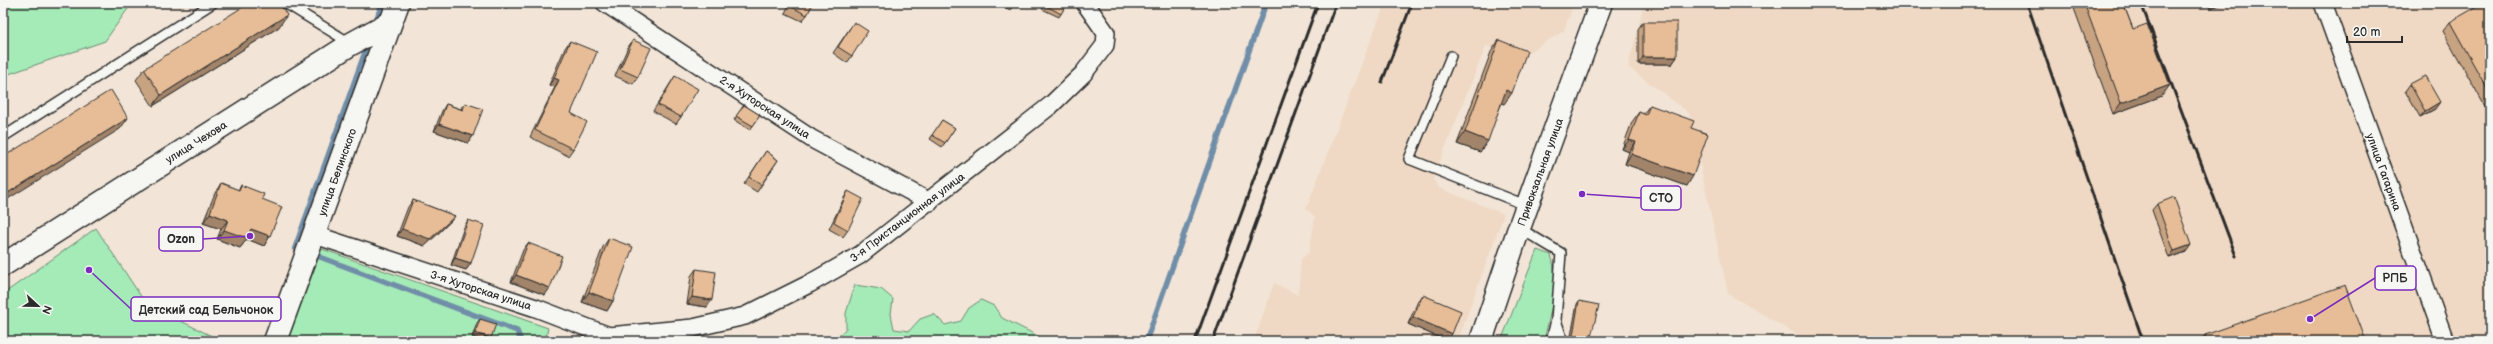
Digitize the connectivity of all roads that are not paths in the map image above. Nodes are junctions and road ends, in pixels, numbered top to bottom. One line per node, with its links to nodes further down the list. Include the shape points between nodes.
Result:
1 (213, 3): 10 (lane)
2 (285, 3): 8 (lane)
3 (605, 3): 11 (street, 2-я Хуторская улица, via 812,139)
4 (1085, 3): 11 (street, 3-я Пристанционная улица, via 1106,33 1105,45 1083,74 1051,105)
5 (1602, 3): 12 (street, Привокзальная улица)
6 (2323, 3): 22 (street, улица Гагарина)
7 (394, 12): 8 (street, улица Чехова); 14 (street, улица Белинского)
8 (351, 44): 15 (street, улица Чехова)
9 (1451, 56): 12 (lane, via 1409,158)
10 (3, 136)
11 (930, 202): 17 (street, 3-я Пристанционная улица, via 860,255 745,316 693,328)
12 (1528, 206): 13 (street, Привокзальная улица)
13 (1519, 228): 16 (lane, via 1561,253); 19 (street, Привокзальная улица)
14 (315, 235): 17 (street, 3-я Хуторская улица, via 536,308 609,336); 18 (street, улица Белинского)
15 (3, 265)
16 (1556, 320): 20 (lane); 21 (lane, via 1562,335)
17 (648, 333)
18 (275, 341)
19 (1481, 341)
20 (1551, 341)
21 (1560, 341)
22 (2445, 341)

